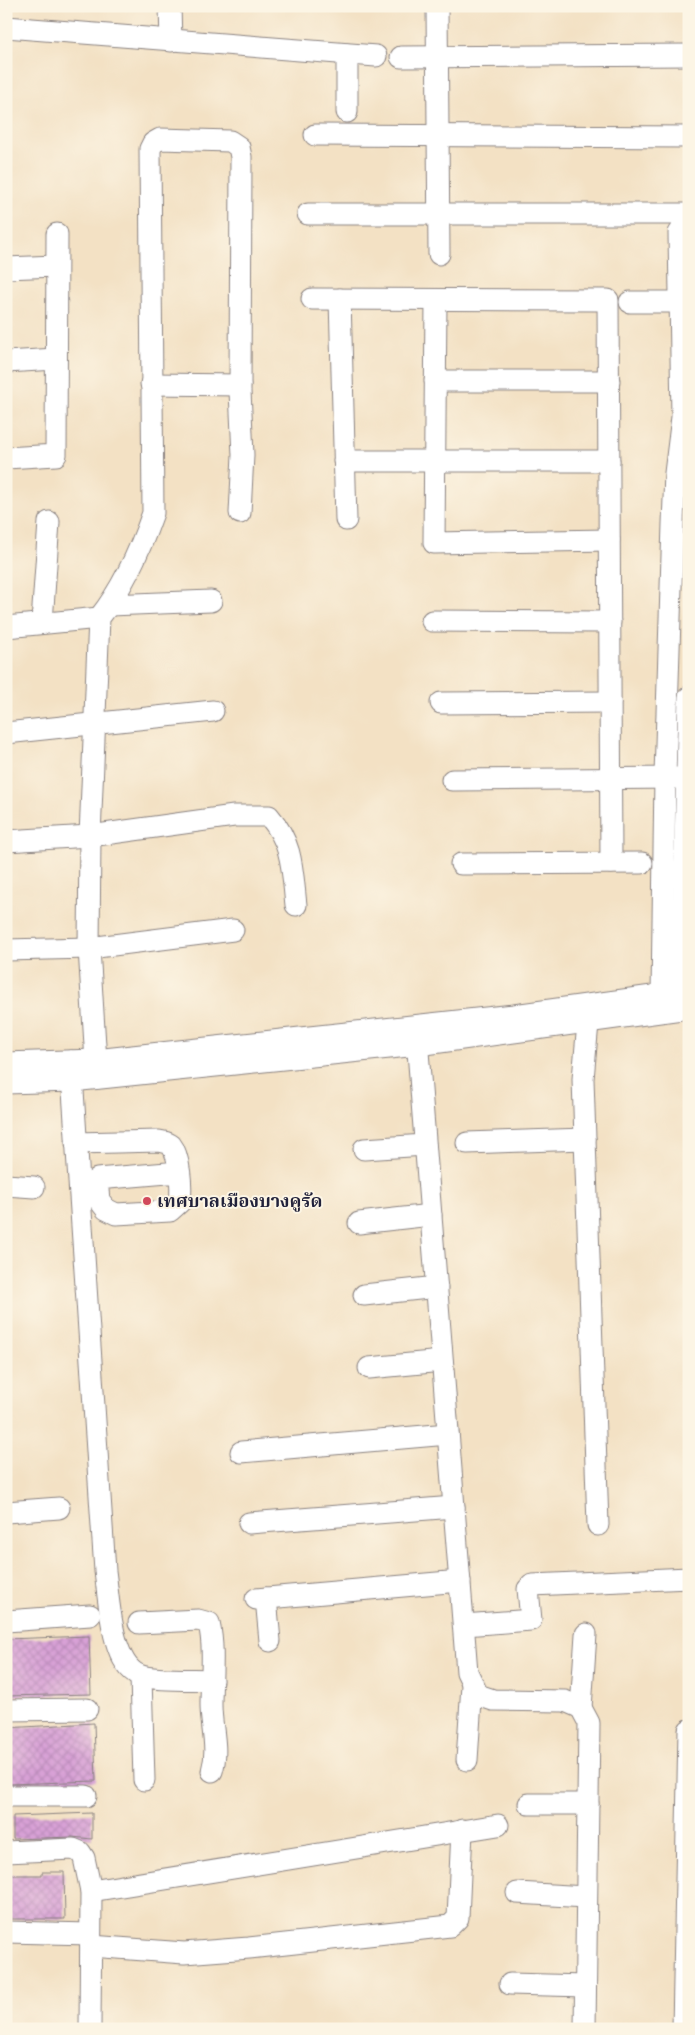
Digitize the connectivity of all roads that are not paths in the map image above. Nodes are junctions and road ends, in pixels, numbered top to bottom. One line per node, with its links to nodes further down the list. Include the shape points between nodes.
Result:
1 (170, 6): 4 (street)
2 (437, 6): 9 (street)
3 (6, 27): 4 (street)
4 (171, 41): 5 (street)
5 (347, 54): 7 (street); 10 (street)
6 (689, 55): 9 (street)
7 (376, 56)
8 (400, 57): 9 (street)
9 (437, 57): 12 (street)
10 (347, 112)
11 (315, 135): 12 (street)
12 (438, 136): 13 (street); 15 (street)
13 (689, 137)
14 (308, 214): 15 (street)
15 (438, 214): 16 (street); 19 (street)
16 (689, 214)
17 (689, 221): 26 (street, via 680,234)
18 (56, 234): 20 (street)
19 (439, 254)
20 (56, 266): 21 (street); 27 (street)
21 (6, 268)
22 (312, 299): 23 (street)
23 (340, 300): 24 (street); 34 (street)
24 (436, 300): 29 (street); 30 (street, via 608,300)
25 (630, 302): 26 (street)
26 (681, 302): 40 (street, via 682,417 676,473)
27 (56, 359): 28 (street); 33 (street, via 56,455)
28 (6, 362)
29 (435, 381): 30 (street); 35 (street)
30 (608, 381): 36 (street)
31 (152, 384): 32 (street); 32 (street, via 150,149 160,139 230,141 239,147); 44 (street, via 153,513 135,559)
32 (240, 385): 37 (street, via 243,455)
33 (6, 458)
34 (344, 461): 35 (street); 38 (street)
35 (434, 461): 36 (street); 41 (street, via 434,544)
36 (609, 461): 41 (street)
37 (240, 513)
38 (346, 520)
39 (50, 522): 46 (street)
40 (681, 525): 42 (street)
41 (609, 540): 47 (street)
42 (680, 562): 55 (street)
43 (211, 601): 44 (street)
44 (104, 611): 46 (street); 53 (street)
45 (432, 621): 47 (street)
46 (42, 622): 48 (street)
47 (610, 622): 50 (street)
48 (6, 627)
49 (689, 697): 55 (street)
50 (610, 702): 51 (street); 56 (street)
51 (441, 703)
52 (213, 711): 53 (street)
53 (95, 722): 54 (street); 58 (street)
54 (6, 733)
55 (676, 778): 56 (street); 67 (street)
56 (610, 779): 57 (street); 60 (street)
57 (452, 780)
58 (90, 836): 59 (street); 63 (street, via 234,816 269,816 282,830 291,854); 65 (street)
59 (6, 840)
60 (610, 863): 61 (street); 62 (street)
61 (642, 863)
62 (461, 864)
63 (296, 905)
64 (234, 930): 65 (street)
65 (88, 948): 66 (street); 71 (street)
66 (6, 950)
67 (680, 997): 68 (street); 69 (street, via 514,1015)
68 (588, 1023): 69 (street); 74 (street, via 583,1079)
69 (417, 1035): 71 (street); 77 (street)
70 (6, 1063): 72 (street)
71 (96, 1069): 72 (street)
72 (72, 1071): 73 (street); 75 (street)
73 (6, 1083)
74 (585, 1139): 76 (street); 95 (street)
75 (76, 1142): 79 (street, via 169,1143); 80 (street)
76 (468, 1143)
77 (425, 1145): 78 (street); 83 (street)
78 (364, 1150)
79 (179, 1172): 80 (street); 80 (street, via 180,1202 170,1211 116,1214 106,1209)
80 (88, 1180): 104 (street, via 106,1580 114,1634 128,1669)
81 (6, 1185): 82 (street)
82 (34, 1187)
83 (431, 1215): 84 (street); 85 (street)
84 (358, 1223)
85 (437, 1287): 86 (street); 87 (street)
86 (364, 1295)
87 (442, 1361): 88 (street); 89 (street)
88 (369, 1368)
89 (448, 1434): 90 (street); 91 (street)
90 (241, 1452)
91 (454, 1507): 94 (street); 97 (street)
92 (59, 1508): 93 (street)
93 (6, 1512)
94 (249, 1523)
95 (598, 1525)
96 (689, 1578): 101 (street, via 532,1585 528,1589 531,1620)
97 (460, 1581): 101 (street); 103 (street, via 261,1599)
98 (90, 1615): 99 (street)
99 (6, 1621)
100 (139, 1623): 105 (street, via 198,1620 210,1623)
101 (464, 1625): 106 (street, via 467,1672)
102 (586, 1634): 107 (street)
103 (270, 1641)
104 (141, 1676): 105 (street); 113 (street)
105 (212, 1680): 112 (street, via 216,1758)
106 (472, 1685): 107 (street, via 478,1695 493,1700 565,1701); 111 (street)
107 (581, 1708): 117 (street, via 589,1723)
108 (87, 1709): 109 (street)
109 (6, 1710)
110 (689, 1730): 130 (street)
111 (467, 1760)
112 (212, 1771)
113 (144, 1780)
114 (6, 1796): 115 (street)
115 (86, 1796)
116 (530, 1804): 117 (street)
117 (588, 1804): 123 (street)
118 (498, 1824): 119 (street)
119 (462, 1830): 121 (street); 125 (street, via 458,1918 450,1926 184,1953)
120 (6, 1852): 121 (street, via 73,1849 80,1852)
121 (91, 1891): 125 (street)
122 (517, 1893): 123 (street)
123 (586, 1897): 127 (street)
124 (6, 1932): 125 (street)
125 (91, 1940): 128 (street)
126 (510, 1984): 127 (street)
127 (585, 1986): 129 (street)
128 (90, 2029)
129 (585, 2029)
130 (683, 2029)

